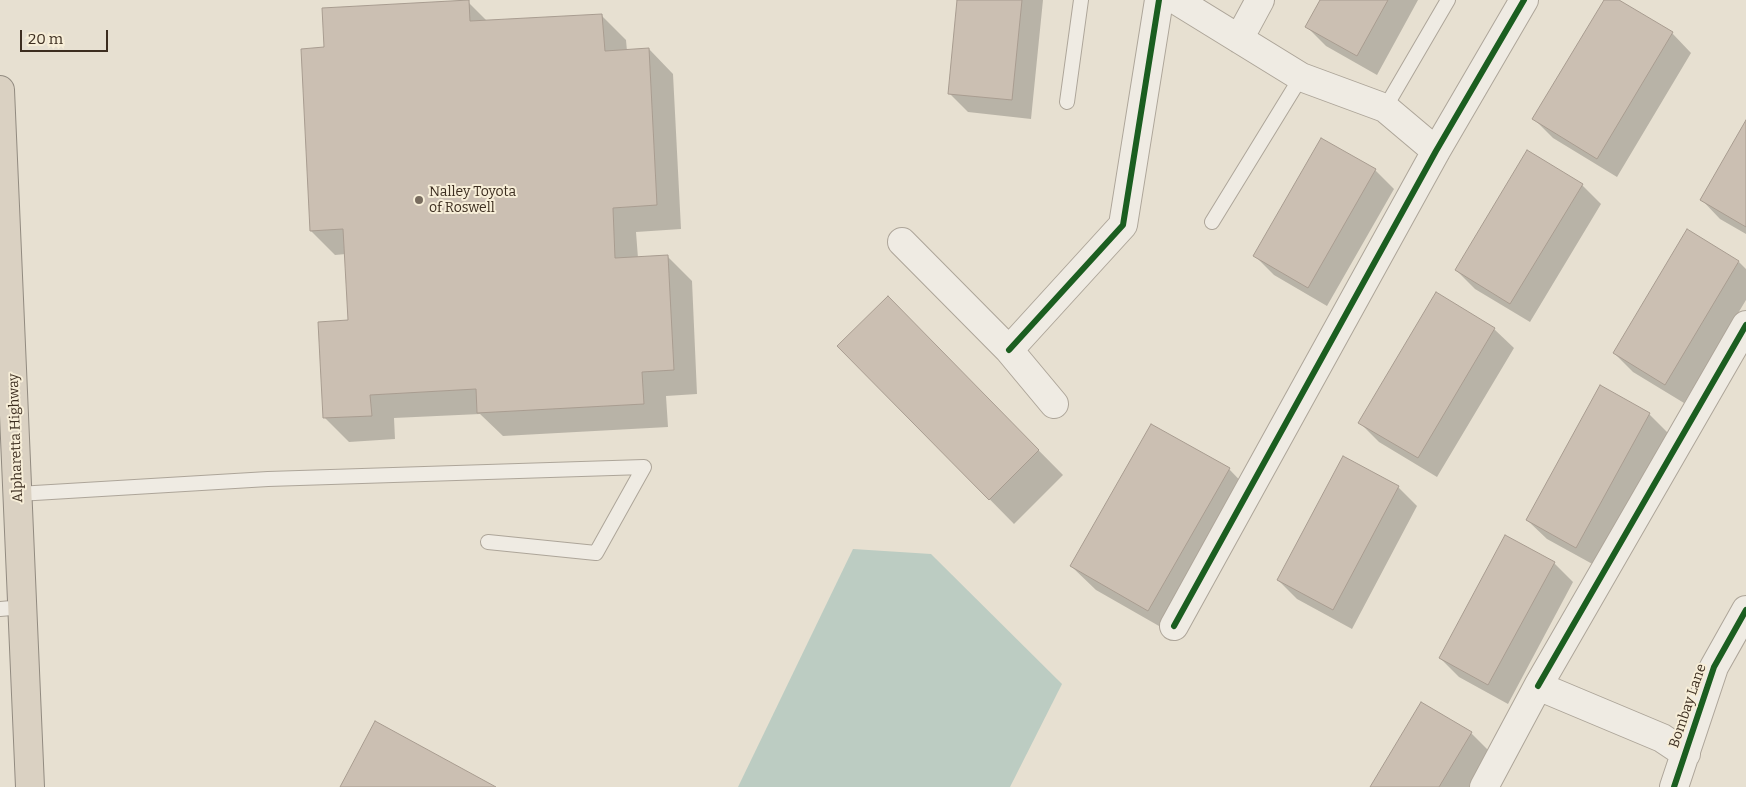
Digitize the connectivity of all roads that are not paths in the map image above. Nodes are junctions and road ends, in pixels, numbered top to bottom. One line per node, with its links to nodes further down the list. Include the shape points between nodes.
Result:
1 (1082, 0): 10 (lane)
2 (1159, 0): 17 (street, via 1123,225)
3 (1176, 0): 7 (street)
4 (1260, 0): 7 (street)
5 (1448, 0): 11 (lane)
6 (1524, 0): 12 (street)
7 (1239, 39): 8 (street)
8 (1301, 78): 11 (street); 14 (lane)
9 (0, 90): 13 (highway, Alpharetta Highway)
10 (1067, 102)
11 (1385, 108): 12 (street)
12 (1436, 151): 23 (street)
13 (3, 201): 19 (highway, Alpharetta Highway)
14 (1212, 222)
15 (902, 242): 17 (street)
16 (1746, 326): 24 (street)
17 (1009, 350): 18 (street)
18 (1054, 404)
19 (18, 494): 20 (lane, via 268,479 644,467 596,553); 21 (highway, Alpharetta Highway)
20 (488, 542)
21 (11, 608): 26 (highway, Alpharetta Highway)
22 (1746, 610): 25 (street, Bombay Lane, via 1714,667)
23 (1174, 626)
24 (1538, 686): 25 (street, via 1662,738); 27 (street)
25 (1686, 754): 28 (street, Bombay Lane)
26 (30, 787)
27 (1484, 787)
28 (1674, 787)

